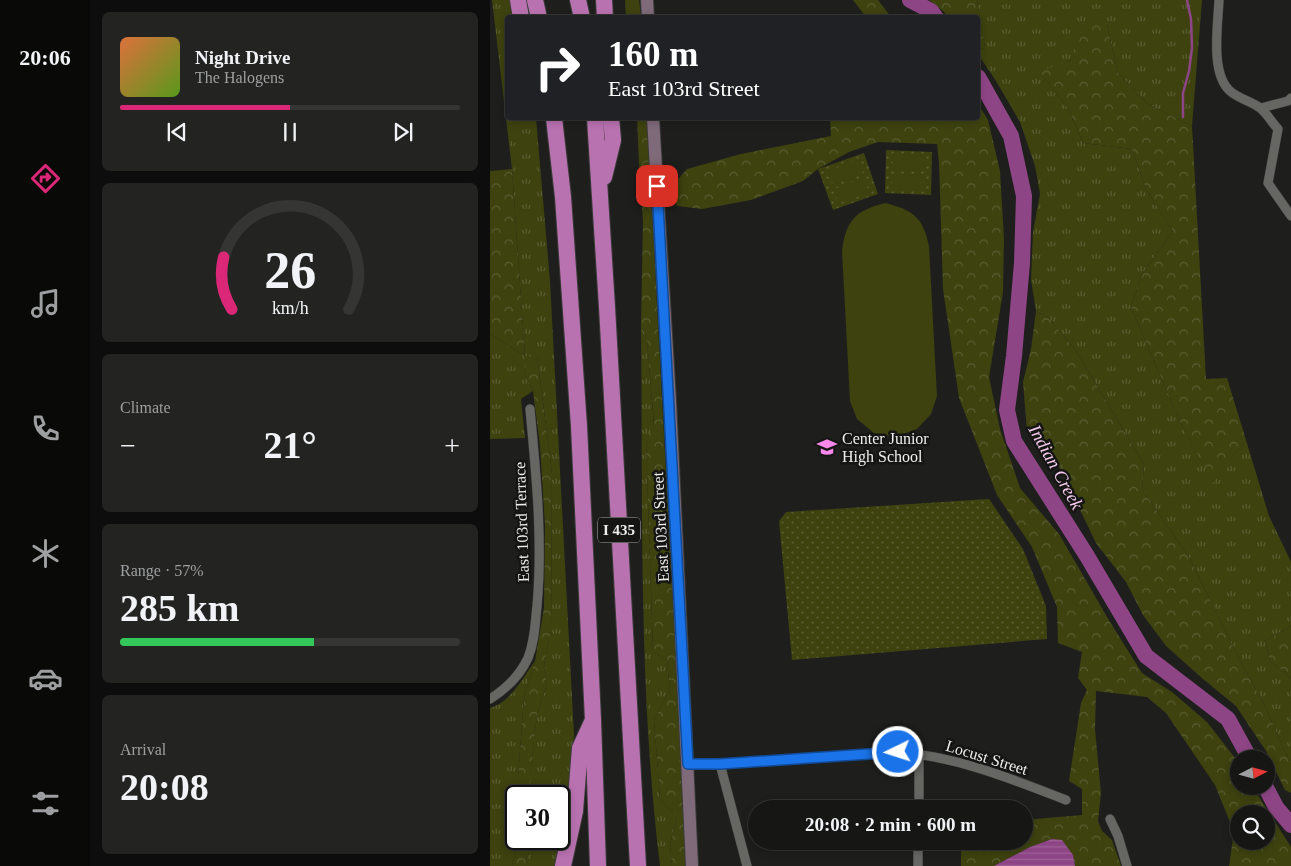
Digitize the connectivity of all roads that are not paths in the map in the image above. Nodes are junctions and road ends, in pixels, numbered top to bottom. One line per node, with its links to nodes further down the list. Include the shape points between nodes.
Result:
1 (518, 0): 7 (highway)
2 (535, 0): 8 (highway)
3 (578, 0): 9 (highway)
4 (604, 0): 10 (highway)
5 (646, 0): 11 (street)
6 (1218, 0): 13 (street, via 1217,62 1220,76 1229,90)
7 (520, 15)
8 (538, 15)
9 (581, 15)
10 (605, 15)
11 (648, 15)
12 (1291, 98): 13 (street)
13 (1260, 108): 19 (street, via 1278,129 1268,183)
14 (554, 120): 22 (highway, I 435, via 564,197)
15 (595, 120): 18 (highway, I 435)
16 (611, 120): 18 (highway, via 613,140)
17 (653, 120): 24 (street, East 103rd Street)
18 (600, 194): 32 (highway, I 435)
19 (1291, 216)
20 (530, 408): 21 (street, East 103rd Terrace, via 538,502 538,590 534,635 528,658 520,672)
21 (490, 699)
22 (593, 720): 30 (highway, via 580,748 575,811); 31 (highway, I 435)
23 (919, 753): 25 (street, Locust Street); 26 (street); 27 (street, Locust Street, via 1019,781)
24 (688, 764): 25 (street, Locust Street); 33 (street, East 103rd Street)
25 (720, 764): 34 (street)
26 (918, 800)
27 (1066, 800)
28 (1110, 819): 36 (street)
29 (918, 850): 35 (street)
30 (563, 866)
31 (598, 866)
32 (638, 866)
33 (692, 866)
34 (747, 866)
35 (918, 866)
36 (1127, 866)

